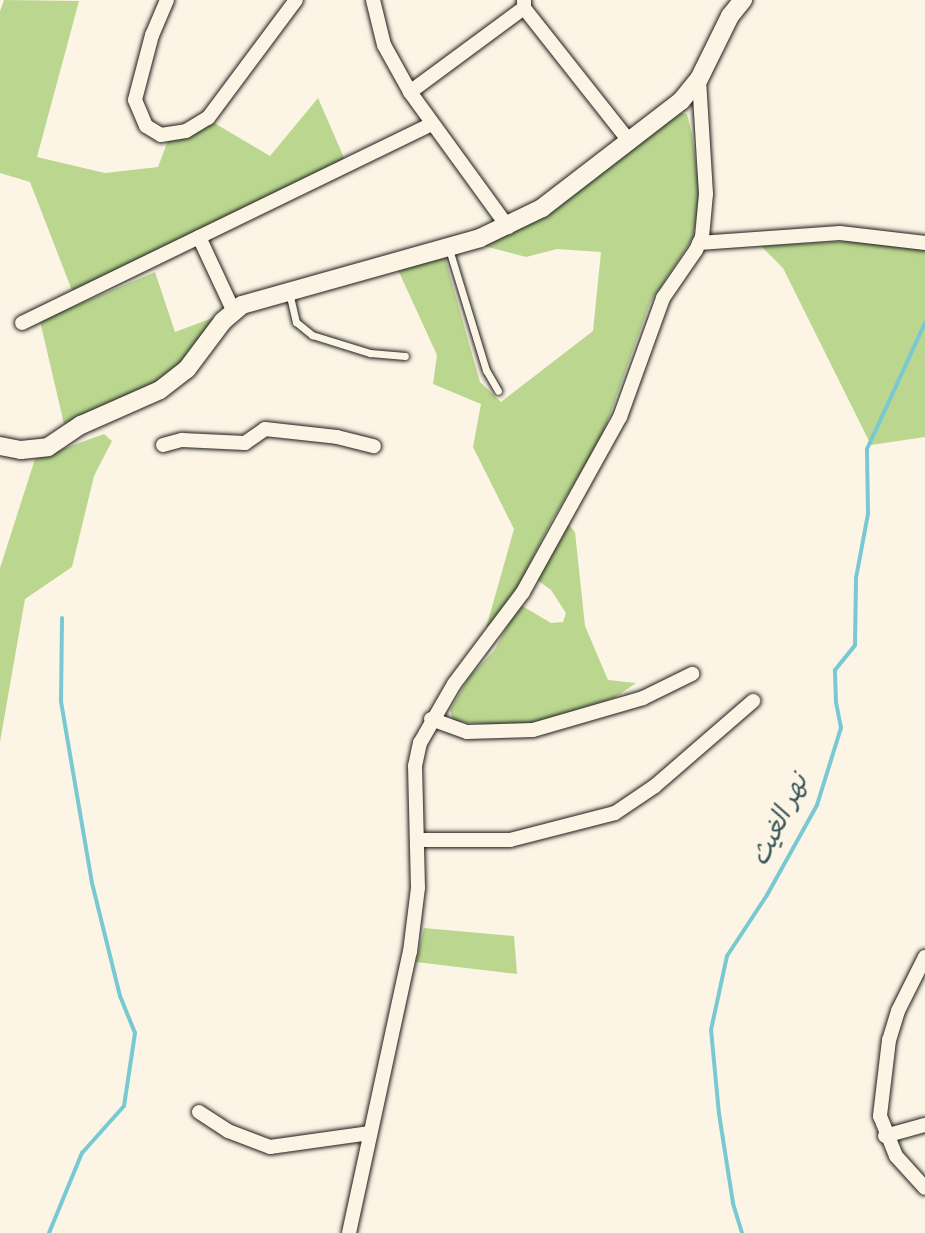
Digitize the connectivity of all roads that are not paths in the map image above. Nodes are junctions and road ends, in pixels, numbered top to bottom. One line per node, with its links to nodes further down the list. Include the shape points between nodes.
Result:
1 (167, 0): 2 (street, via 152,35 135,100 146,126 168,135 186,131 208,118)
2 (296, 0)
3 (373, 0): 7 (street, via 384,45)
4 (741, 0): 6 (street)
5 (524, 4): 7 (street); 9 (street)
6 (699, 78): 9 (street, via 681,101); 12 (street, via 706,194)
7 (410, 92): 8 (street)
8 (430, 124): 10 (street); 11 (street)
9 (630, 142): 10 (street, via 562,194)
10 (508, 227): 14 (street)
11 (199, 237): 16 (street); 17 (street)
12 (699, 243): 13 (street, via 850,233); 25 (street, via 663,298 620,417 523,592)
13 (925, 243)
14 (448, 248): 15 (street); 19 (lane, via 486,370)
15 (289, 291): 16 (street); 18 (lane, via 296,322 312,335 370,353)
16 (233, 310): 21 (street, via 187,369 160,390 81,425 48,447 21,450)
17 (22, 323)
18 (405, 356)
19 (498, 391)
20 (163, 445): 22 (street, via 182,440 245,443 265,429 337,437)
21 (0, 446)
22 (374, 446)
23 (692, 674): 25 (street, via 643,698 533,730 467,732)
24 (753, 701): 26 (street, via 655,786 615,813 510,840)
25 (431, 719): 26 (street, via 415,766)
26 (419, 840): 30 (street, via 410,952)
27 (925, 957): 31 (street, via 898,1011 889,1040 880,1094)
28 (199, 1113): 30 (street, via 228,1131 270,1147)
29 (925, 1125): 31 (street)
30 (370, 1133): 33 (street)
31 (885, 1136): 32 (street, via 896,1156)
32 (925, 1188)
33 (349, 1233)

